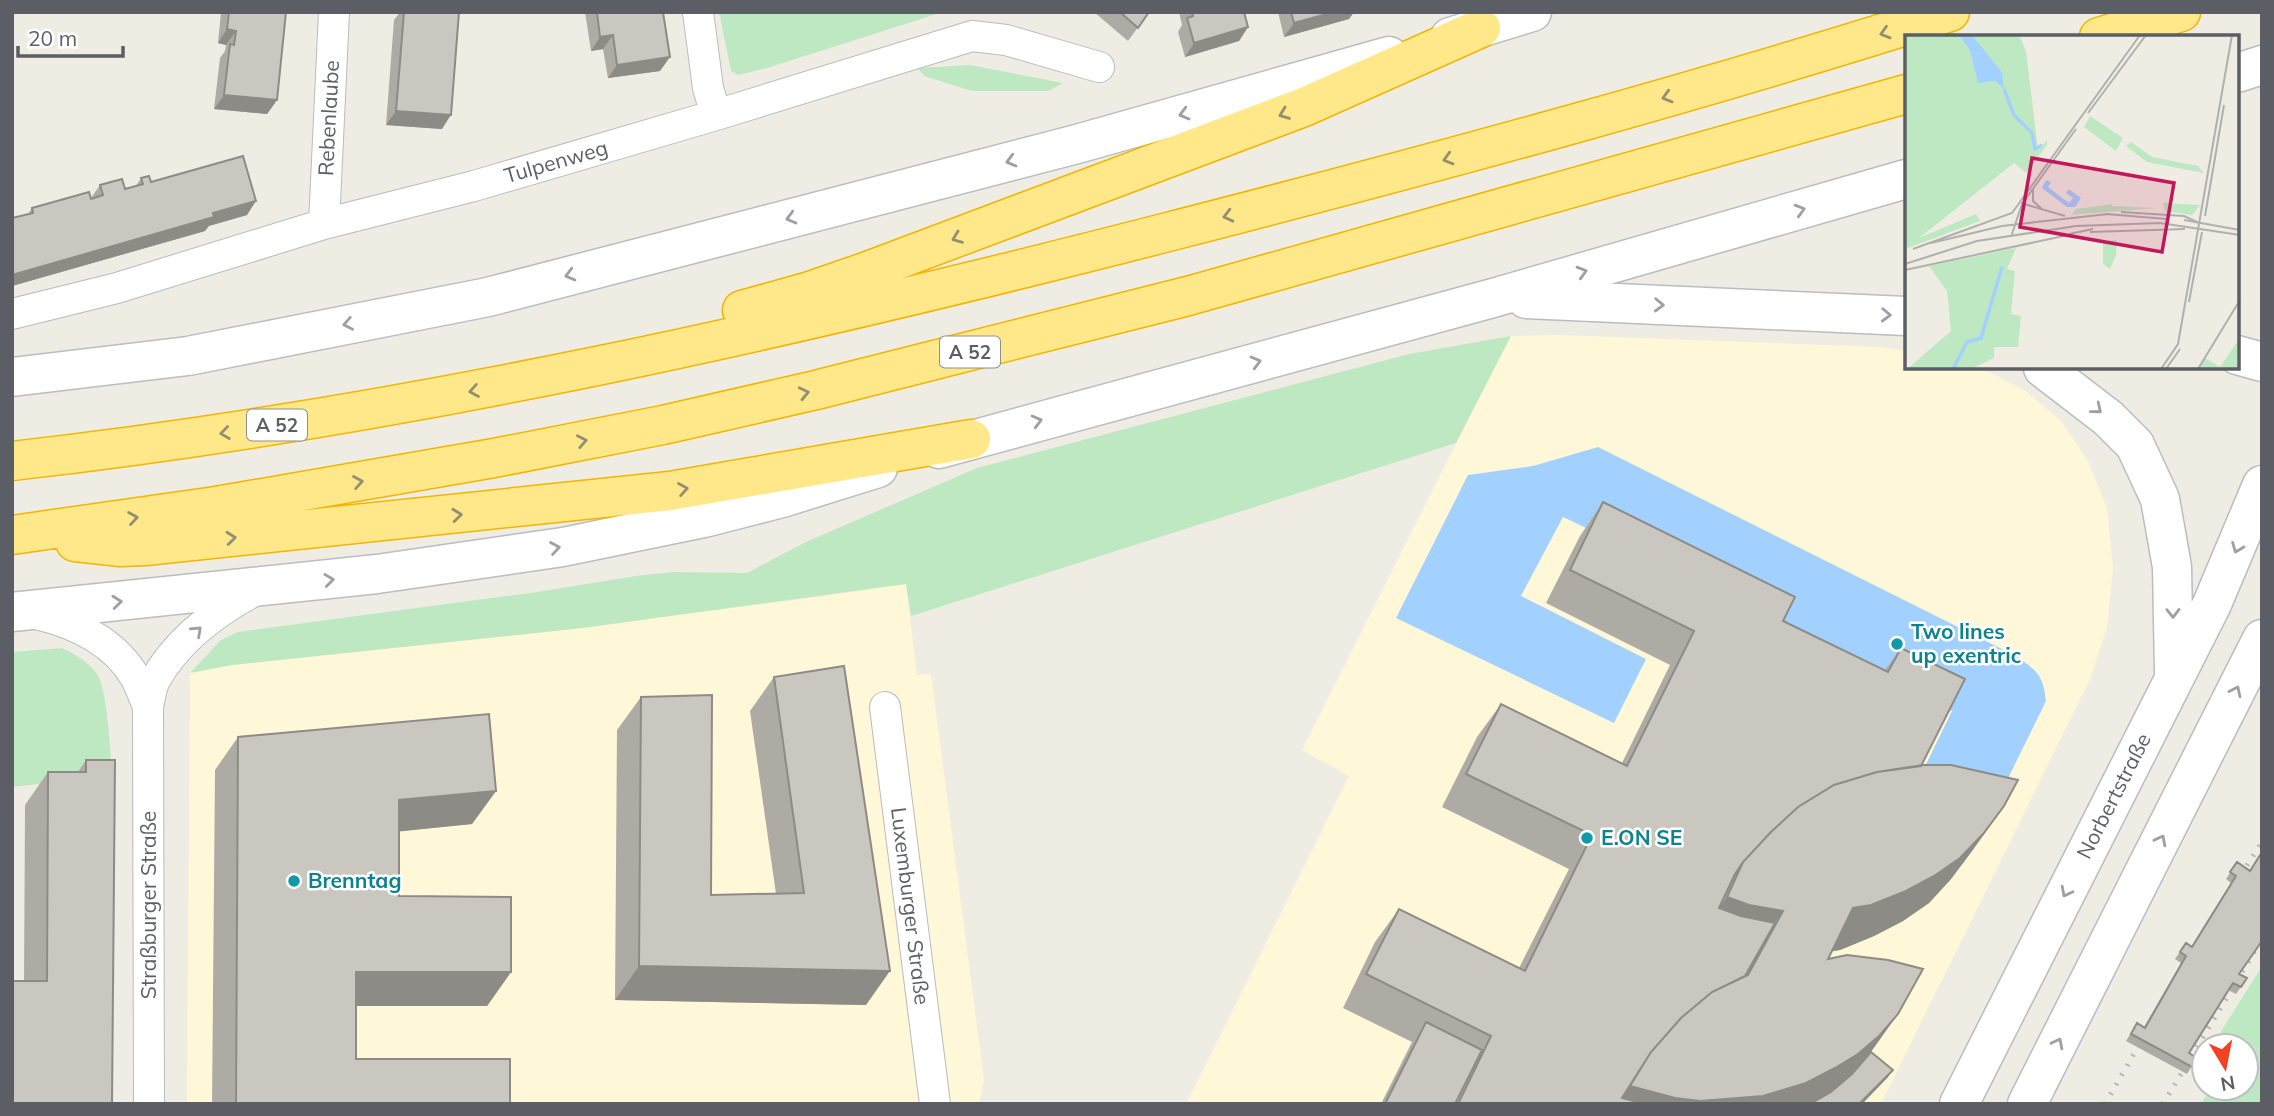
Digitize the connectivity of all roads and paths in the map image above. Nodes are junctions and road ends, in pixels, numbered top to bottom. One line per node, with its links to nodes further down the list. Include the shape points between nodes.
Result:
1 (334, 12): 15 (street, Rebenlaube)
2 (698, 12): 13 (street)
3 (1532, 12): 7 (main road)
4 (1950, 12): 23 (highway, A 52, one-way to 23, via 1401,172 923,295)
5 (2181, 12): 8 (highway)
6 (972, 24): 10 (street, Tulpenweg, via 1006,40); 13 (street, Tulpenweg)
7 (1481, 28): 22 (main road, one-way to 22, via 1077,144 488,297 188,356); 23 (highway, one-way to 23, via 1304,107 920,252 810,291 670,330)
8 (2106, 35)
9 (2262, 65): 11 (main road)
10 (1099, 67)
11 (2239, 72)
12 (1905, 94): 27 (highway, A 52, one-way to 12, via 494,458 803,393 1188,296)
13 (716, 115): 15 (street, Tulpenweg, via 474,186)
14 (1905, 179): 16 (main road, one-way to 14)
15 (324, 224): 17 (street, Tulpenweg, via 117,288)
16 (1493, 298): 18 (main road, one-way to 18); 24 (main road, one-way to 16)
17 (12, 314)
18 (1905, 316)
19 (2239, 356): 20 (main road)
20 (2262, 362)
21 (2044, 369): 31 (main road, one-way to 31, via 2135,445 2160,499 2172,567)
22 (12, 377)
23 (541, 379): 25 (highway, A 52, one-way to 25, via 247,430)
24 (971, 439): 27 (highway, one-way to 24, via 121,547 348,526 670,491); 28 (main road, one-way to 24, via 376,575 646,531 782,498)
25 (12, 461)
26 (2262, 485): 31 (main road, Norbertstraße, one-way to 31, via 2212,604)
27 (15, 535)
28 (262, 588): 29 (main road, one-way to 28); 32 (street, Straßburger Straße, one-way to 28, via 153,682 172,657 219,612)
29 (19, 611): 32 (street, Straßburger Straße, via 58,619 96,638 117,654 135,677)
30 (2262, 639): 37 (main road, one-way to 30)
31 (2174, 678): 36 (main road, Norbertstraße, one-way to 36)
32 (148, 707): 34 (street, Straßburger Straße)
33 (885, 707): 35 (street, Luxemburger Straße)
34 (149, 1104)
35 (935, 1104)
36 (1959, 1104)
37 (2027, 1104)

